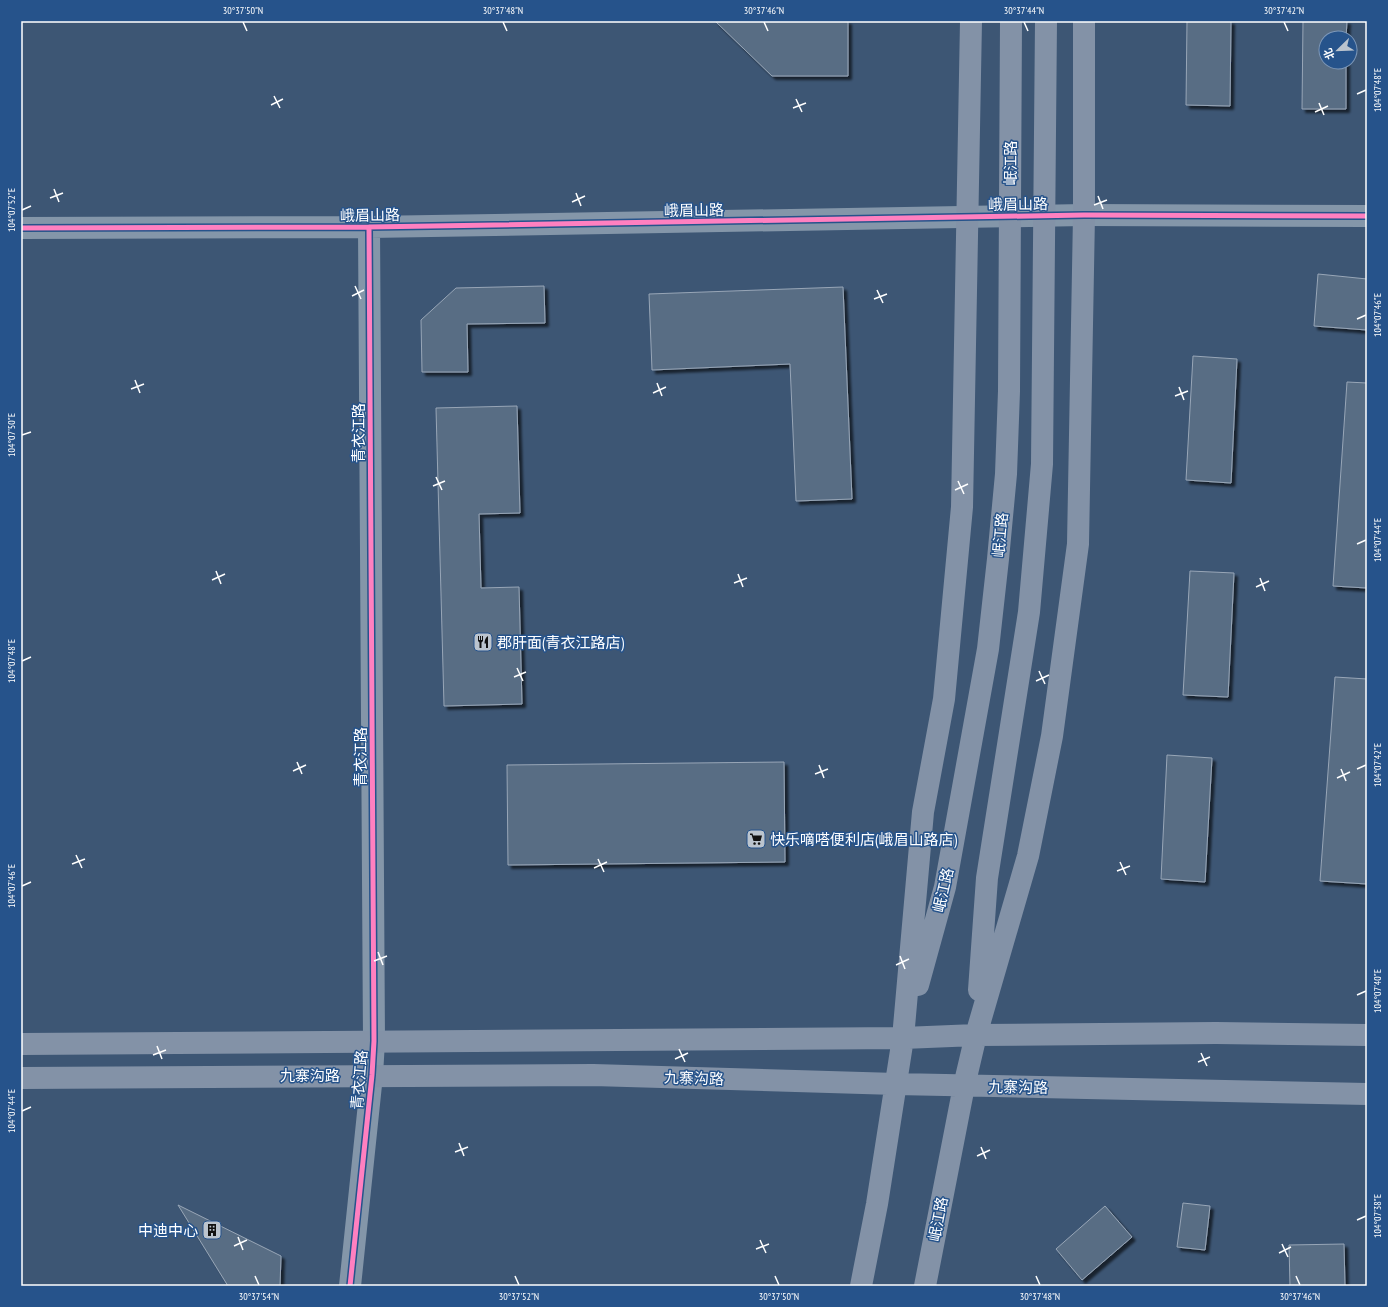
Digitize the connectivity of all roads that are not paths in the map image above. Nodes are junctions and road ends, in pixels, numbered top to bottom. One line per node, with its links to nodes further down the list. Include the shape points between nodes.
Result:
1 (972, 21): 7 (main road, 岷江路)
2 (1011, 21): 12 (main road, 岷江路, via 1009,383 1006,474 998,559 988,649 945,887)
3 (1046, 21): 10 (main road, 岷江路, via 1042,464 1029,612 987,878)
4 (1084, 21): 5 (main road, 岷江路)
5 (1084, 215): 6 (street, 峨眉山路); 7 (street, 峨眉山路); 10 (main road, 岷江路, via 1077,552 1052,736 1028,856)
6 (1367, 216)
7 (969, 217): 8 (street, 峨眉山路); 12 (main road, 岷江路, via 962,507 944,699 923,812)
8 (369, 227): 9 (street, 峨眉山路); 13 (street, 青衣江路)
9 (21, 228)
10 (976, 1035): 11 (main road, via 1216,1033); 12 (main road); 18 (main road, 岷江路)
11 (1367, 1036)
12 (903, 1038): 13 (main road); 17 (main road, 岷江路)
13 (374, 1041): 14 (main road); 15 (street, 青衣江路)
14 (21, 1044)
15 (372, 1075): 16 (main road, 九寨沟路); 17 (main road, 九寨沟路, via 593,1075); 20 (street, 青衣江路)
16 (21, 1078)
17 (896, 1084): 18 (main road, 九寨沟路); 21 (main road, 岷江路)
18 (964, 1086): 19 (main road, 九寨沟路); 22 (main road, 岷江路)
19 (1367, 1094)
20 (350, 1286)
21 (861, 1286)
22 (925, 1286)

